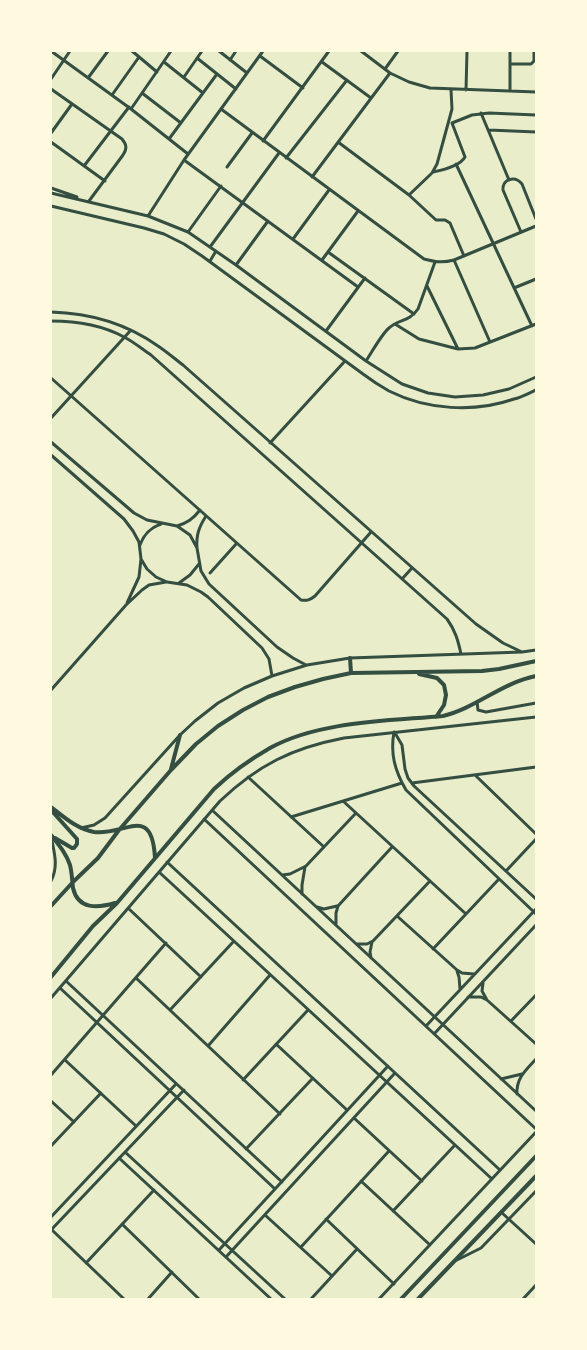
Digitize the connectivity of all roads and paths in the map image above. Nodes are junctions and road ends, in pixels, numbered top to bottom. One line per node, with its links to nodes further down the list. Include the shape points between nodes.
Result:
1 (51, 51): 19 (street)
2 (70, 51): 19 (street)
3 (108, 51): 30 (street)
4 (132, 51): 17 (street)
5 (171, 51): 21 (street)
6 (202, 51): 18 (street)
7 (218, 51): 20 (street)
8 (236, 51): 20 (street)
9 (263, 51): 16 (street)
10 (329, 51): 22 (street)
11 (361, 51): 24 (street)
12 (398, 51): 24 (street)
13 (467, 51): 37 (street)
14 (510, 51): 23 (street)
15 (534, 51): 23 (street, via 531,64)
16 (260, 56): 26 (street); 33 (street)
17 (139, 57): 25 (street); 42 (street)
18 (197, 58): 28 (street); 29 (street)
19 (64, 60): 30 (street); 31 (street)
20 (230, 60): 26 (street)
21 (164, 62): 25 (street); 29 (street)
22 (322, 62): 32 (street); 33 (street)
23 (510, 64): 38 (street)
24 (385, 69): 27 (street)
25 (157, 72): 40 (street)
26 (247, 73): 35 (street)
27 (390, 73): 36 (street, via 430,88); 43 (street)
28 (217, 74): 35 (street); 41 (street)
29 (184, 77): 41 (street)
30 (88, 78): 42 (street)
31 (51, 79)
32 (347, 80): 43 (street); 63 (street)
33 (302, 88): 58 (street)
34 (51, 89): 44 (street)
35 (236, 89): 46 (street)
36 (451, 90): 37 (street); 49 (street)
37 (466, 90): 38 (street)
38 (510, 91): 39 (street)
39 (536, 92)
40 (142, 93): 45 (street); 50 (street)
41 (203, 93): 50 (street)
42 (112, 95): 45 (street)
43 (372, 98): 60 (street)
44 (72, 104): 53 (street); 56 (street)
45 (130, 108): 53 (street); 57 (street)
46 (220, 110): 54 (street); 62 (street)
47 (481, 113): 48 (street); 51 (street); 52 (street)
48 (536, 115)
49 (450, 118): 51 (street); 68 (street)
50 (181, 123): 57 (street)
51 (452, 123): 65 (street, via 466,157)
52 (488, 130): 55 (street); 70 (street)
53 (111, 131): 66 (street); 71 (street, via 126,144 126,150)
54 (252, 132): 58 (street); 67 (street)
55 (536, 132)
56 (51, 134)
57 (169, 139): 62 (street)
58 (263, 141): 61 (street)
59 (51, 142): 66 (street)
60 (338, 142): 69 (street); 76 (street)
61 (279, 153): 63 (street); 78 (street)
62 (188, 154): 64 (street)
63 (286, 158): 69 (street)
64 (184, 160): 72 (street); 81 (street)
65 (456, 164): 68 (street); 88 (street)
66 (84, 166): 71 (street)
67 (227, 167)
68 (432, 172): 76 (street)
69 (312, 177): 74 (street)
70 (509, 180): 82 (street, via 514,178 522,184); 86 (street, via 502,186)
71 (105, 181): 77 (street)
72 (220, 186): 78 (street); 85 (street)
73 (51, 188): 77 (street)
74 (329, 190): 80 (street); 87 (street)
75 (51, 193): 77 (street)
76 (409, 195): 92 (street, via 436,220 450,223)
77 (90, 202): 81 (street)
78 (243, 203): 83 (street); 89 (street)
79 (51, 206): 95 (street, via 164,234)
80 (358, 212): 91 (street); 96 (street, via 424,259)
81 (148, 216): 85 (street)
82 (536, 219)
83 (268, 221): 87 (street); 97 (street)
84 (536, 226): 86 (street)
85 (188, 232): 89 (street)
86 (521, 232): 88 (street)
87 (293, 239): 93 (street)
88 (493, 244): 92 (street); 102 (street)
89 (210, 247): 90 (street)
90 (216, 251): 95 (street); 97 (street)
91 (328, 252): 93 (street); 98 (street)
92 (464, 256): 94 (street)
93 (322, 260): 101 (street)
94 (454, 260): 96 (street); 111 (street)
95 (210, 261): 113 (street)
96 (435, 262): 100 (street)
97 (236, 265): 109 (street)
98 (365, 278): 101 (street); 104 (street)
99 (536, 279): 102 (street)
100 (427, 285): 104 (street); 112 (street)
101 (358, 287): 109 (street)
102 (514, 288): 107 (street)
103 (51, 312): 108 (street, via 85,315)
104 (414, 314): 106 (street)
105 (51, 321): 110 (street, via 96,326)
106 (395, 324): 112 (street, via 419,339); 114 (street, via 388,328)
107 (534, 326): 111 (street)
108 (131, 330): 110 (street); 121 (street, via 158,346)
109 (326, 331): 114 (street)
110 (124, 337): 118 (street); 129 (street, via 151,355)
111 (490, 342): 112 (street, via 475,348)
112 (458, 349)
113 (345, 361): 117 (street, via 390,391 420,402 451,408 483,407 514,400); 121 (street)
114 (366, 361): 115 (street, via 402,384 428,393 455,397 483,395)
115 (536, 377)
116 (51, 378): 118 (street)
117 (536, 390)
118 (71, 396): 119 (street); 123 (street)
119 (51, 418)
120 (51, 442): 125 (street, via 127,509 147,520)
121 (270, 443): 127 (street)
122 (51, 455): 130 (street, via 124,520)
123 (200, 510): 124 (street); 126 (street, via 194,518)
124 (206, 516): 128 (street); 131 (street, via 196,537)
125 (162, 523): 126 (street); 130 (street, via 147,532)
126 (177, 526): 131 (street, via 190,535)
127 (371, 532): 129 (street); 134 (street)
128 (237, 543): 129 (street, via 296,597 306,601 315,596); 135 (street)
129 (362, 543): 136 (street)
130 (140, 547): 132 (street)
131 (197, 548): 133 (street)
132 (141, 559): 137 (street, via 156,577); 139 (street, via 136,585)
133 (199, 564): 138 (street); 145 (street, via 208,584 277,648)
134 (412, 568): 136 (street); 141 (street, via 488,634)
135 (210, 573)
136 (402, 579): 142 (street, via 447,618)
137 (167, 582): 138 (street); 139 (street, via 142,590)
138 (179, 583): 148 (street, via 208,597 262,648 269,659)
139 (126, 605): 150 (street)
140 (536, 650): 141 (street)
141 (522, 652): 142 (street)
142 (461, 654): 143 (street)
143 (350, 658): 145 (street); 147 (street)
144 (536, 661): 146 (street, via 482,671)
145 (307, 665): 148 (street)
146 (412, 672): 147 (street); 153 (street, via 437,678 444,686 444,705)
147 (351, 674): 158 (street, via 295,686 242,710 196,744)
148 (272, 676): 156 (street, via 218,703)
149 (536, 676): 151 (street)
150 (51, 690)
151 (479, 700): 152 (street, via 477,707 483,712); 153 (street, via 454,714)
152 (536, 703)
153 (436, 717): 176 (street, via 344,726 311,733 271,748 240,767 214,789)
154 (536, 717): 155 (street)
155 (394, 732): 160 (street, via 320,742 276,759); 161 (street, via 391,746); 162 (street, via 402,745 405,769)
156 (180, 735): 158 (street); 169 (street, via 105,818)
157 (536, 767): 159 (street)
158 (171, 770): 170 (street)
159 (474, 775): 162 (street); 171 (street)
160 (248, 777): 165 (street); 167 (street)
161 (402, 783): 163 (street); 182 (street)
162 (412, 783): 179 (street)
163 (343, 801): 166 (street); 167 (street)
164 (51, 809): 169 (street); 172 (street, via 77,839 77,844 70,847)
165 (212, 810): 168 (street); 181 (street)
166 (356, 813): 174 (street); 175 (street)
167 (291, 817): 174 (street)
168 (204, 819): 177 (street); 225 (street)
169 (81, 828): 170 (street, via 104,833)
170 (119, 830): 176 (street, via 135,825 143,827 150,833); 185 (street, via 98,858)
171 (536, 834)
172 (51, 835): 183 (street, via 56,865); 185 (street, via 67,856)
173 (536, 840): 179 (street)
174 (324, 847): 178 (street)
175 (392, 847): 184 (street); 190 (street)
176 (155, 858): 188 (street)
177 (167, 862): 180 (street); 232 (street)
178 (306, 866): 181 (street); 186 (street)
179 (506, 871): 187 (street)
180 (159, 872): 192 (street); 198 (street)
181 (282, 875): 186 (street)
182 (499, 879): 193 (street); 194 (street)
183 (51, 881)
184 (430, 881): 194 (street); 195 (street)
185 (73, 882): 188 (street, via 79,899 89,906); 189 (street)
186 (302, 894): 191 (street)
187 (536, 899)
188 (117, 903): 207 (street, via 93,926)
189 (51, 906)
190 (338, 906): 191 (street); 197 (street)
191 (316, 907): 197 (street)
192 (128, 908): 200 (street); 210 (street)
193 (535, 912): 205 (street)
194 (466, 914): 202 (street)
195 (397, 916): 199 (street); 202 (street)
196 (536, 925): 211 (street)
197 (336, 926): 201 (street)
198 (234, 941): 206 (street); 208 (street)
199 (373, 942): 201 (street); 203 (street)
200 (166, 943): 208 (street); 209 (street)
201 (355, 944): 203 (street)
202 (433, 949): 204 (street)
203 (371, 958): 221 (street)
204 (456, 970): 205 (street); 213 (street)
205 (475, 974): 213 (street)
206 (270, 975): 219 (street); 229 (street)
207 (51, 977)
208 (201, 977): 218 (street)
209 (136, 978): 218 (street); 220 (street)
210 (66, 981): 212 (street); 220 (street)
211 (483, 981): 216 (street); 217 (street, via 482,991)
212 (60, 988): 215 (street); 223 (street)
213 (460, 991): 221 (street)
214 (536, 995): 222 (street)
215 (51, 998)
216 (467, 998): 217 (street, via 474,996); 224 (street)
217 (487, 1000): 222 (street)
218 (170, 1010): 229 (street)
219 (308, 1010): 227 (street); 236 (street)
220 (103, 1016): 223 (street); 241 (street)
221 (434, 1017): 224 (street); 225 (street)
222 (510, 1021): 228 (street)
223 (97, 1023): 231 (street); 243 (street)
224 (442, 1024): 226 (street); 238 (street)
225 (426, 1026): 226 (street)
226 (434, 1034): 254 (street)
227 (276, 1044): 237 (street); 239 (street)
228 (536, 1044)
229 (208, 1046): 239 (street)
230 (536, 1059): 234 (street)
231 (65, 1060): 235 (street); 244 (street)
232 (388, 1066): 233 (street); 236 (street)
233 (395, 1073): 240 (street); 262 (street)
234 (522, 1074): 238 (street); 245 (street, via 516,1087)
235 (51, 1075)
236 (380, 1075): 240 (street); 248 (street)
237 (312, 1078): 248 (street); 250 (street)
238 (501, 1079): 245 (street)
239 (244, 1080): 250 (street)
240 (387, 1082): 251 (street); 255 (street)
241 (176, 1084): 242 (street); 243 (street)
242 (184, 1090): 246 (street); 257 (street)
243 (170, 1091): 246 (street); 253 (street)
244 (101, 1093): 252 (street); 253 (street)
245 (517, 1094): 249 (street)
246 (177, 1098): 259 (street); 268 (street)
247 (51, 1101): 252 (street)
248 (347, 1110): 267 (street)
249 (536, 1112)
250 (280, 1114): 257 (street)
251 (354, 1118): 258 (street); 273 (street)
252 (74, 1122): 256 (street)
253 (136, 1126): 274 (street)
254 (536, 1131): 262 (street)
255 (455, 1145): 264 (street); 266 (street)
256 (51, 1146)
257 (246, 1149): 267 (street)
258 (389, 1151): 265 (street); 266 (street)
259 (126, 1152): 261 (street); 281 (street)
260 (536, 1156): 276 (street)
261 (119, 1158): 269 (street); 280 (street)
262 (500, 1170): 264 (street)
263 (536, 1176): 272 (street)
264 (492, 1179): 283 (street)
265 (361, 1181): 271 (street); 275 (street)
266 (422, 1181): 271 (street)
267 (282, 1182): 268 (street)
268 (275, 1189): 281 (street)
269 (154, 1190): 278 (street); 286 (street)
270 (536, 1191): 277 (street)
271 (394, 1211): 283 (street)
272 (501, 1212): 277 (street); 279 (street)
273 (265, 1215): 284 (street); 287 (street)
274 (51, 1217)
275 (326, 1219): 284 (street); 285 (street)
276 (476, 1219): 279 (street); 302 (street)
277 (509, 1219): 282 (street); 289 (street, via 481,1248)
278 (122, 1224): 290 (street); 291 (street)
279 (486, 1227): 289 (street)
280 (51, 1230): 290 (street)
281 (225, 1244): 286 (street); 287 (street)
282 (536, 1244)
283 (430, 1245): 293 (street)
284 (301, 1247): 292 (street)
285 (357, 1249): 292 (street); 293 (street)
286 (218, 1250): 288 (street)
287 (232, 1250): 288 (street); 299 (street)
288 (226, 1257): 298 (street)
289 (454, 1261): 303 (street)
290 (86, 1263): 295 (street)
291 (172, 1272): 296 (street); 297 (street)
292 (332, 1276): 300 (street)
293 (394, 1284): 301 (street)
294 (536, 1285): 304 (street)
295 (124, 1299)
296 (148, 1299)
297 (199, 1299)
298 (271, 1299)
299 (285, 1299)
300 (311, 1299)
301 (379, 1299)
302 (402, 1299)
303 (418, 1299)
304 (523, 1299)

